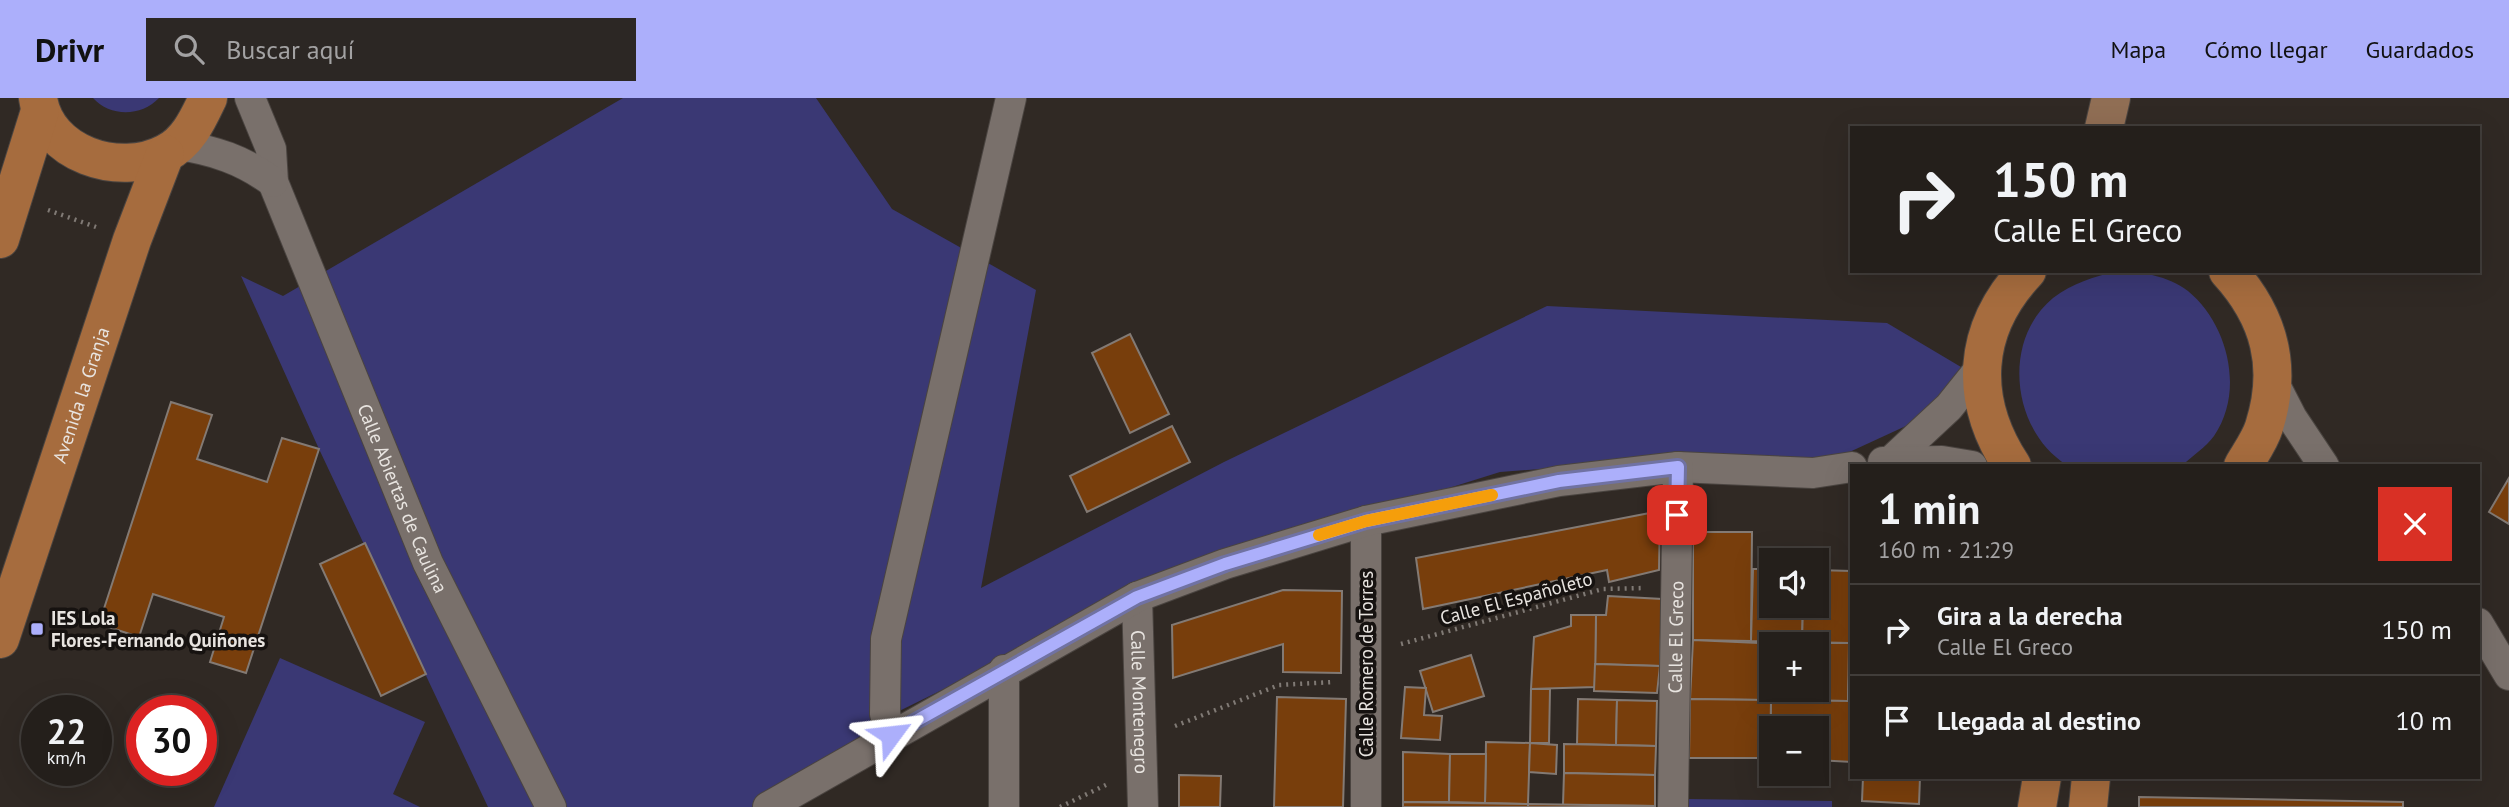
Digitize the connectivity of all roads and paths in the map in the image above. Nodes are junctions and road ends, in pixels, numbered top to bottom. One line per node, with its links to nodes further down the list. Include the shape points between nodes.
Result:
1 (208, 98): 5 (main road, Avenida la Granja, via 197,123)
2 (250, 98): 6 (street, Calle Abiertas de Caulina, via 271,149)
3 (1011, 98): 29 (street, via 886,639 885,714)
4 (38, 105): 5 (main road, via 61,141 85,156 110,163); 7 (main road)
5 (171, 150): 6 (street, via 207,149 252,166); 9 (main road, Avenida la Granja)
6 (273, 182): 33 (street, Calle Abiertas de Caulina, via 428,563)
7 (15, 198): 8 (main road); 9 (path)
8 (0, 239)
9 (132, 240): 25 (main road, Avenida la Granja)
10 (2025, 273): 12 (main road, via 2007,293 1989,329)
11 (2230, 273): 13 (main road, via 2249,295 2269,337)
12 (1982, 368): 14 (street, via 1949,407); 16 (main road, via 1984,406 1997,443)
13 (2274, 383): 17 (main road, via 2264,429); 18 (street)
14 (1877, 463): 15 (street)
15 (1960, 464)
16 (2011, 464)
17 (2244, 464)
18 (2322, 464)
19 (1678, 467): 20 (street, via 1813,473); 21 (street, via 1559,481); 22 (street, Calle El Greco)
20 (1850, 467)
21 (1366, 521): 23 (street, via 1225,564); 26 (street, Calle Romero de Torres)
22 (1676, 587): 26 (path, Calle El Españoleto, via 1603,589); 39 (street, Calle El Greco)
23 (1137, 597): 27 (street); 30 (street, Calle Montenegro)
24 (2480, 626): 28 (street)
25 (0, 639)
26 (1366, 666): 30 (path, Calle El Españoleto, via 1279,685); 38 (street, Calle Romero de Torres)
27 (1004, 670): 29 (street); 35 (street)
28 (2509, 675)
29 (891, 735): 34 (street)
30 (1142, 753): 36 (path, Calle El Españoleto); 37 (street, Calle Montenegro)
31 (2042, 779): 40 (main road)
32 (2091, 779): 41 (main road)
33 (551, 807)
34 (768, 807)
35 (1004, 807)
36 (1060, 807)
37 (1143, 807)
38 (1366, 807)
39 (1673, 807)
40 (2037, 807)
41 (2088, 807)

